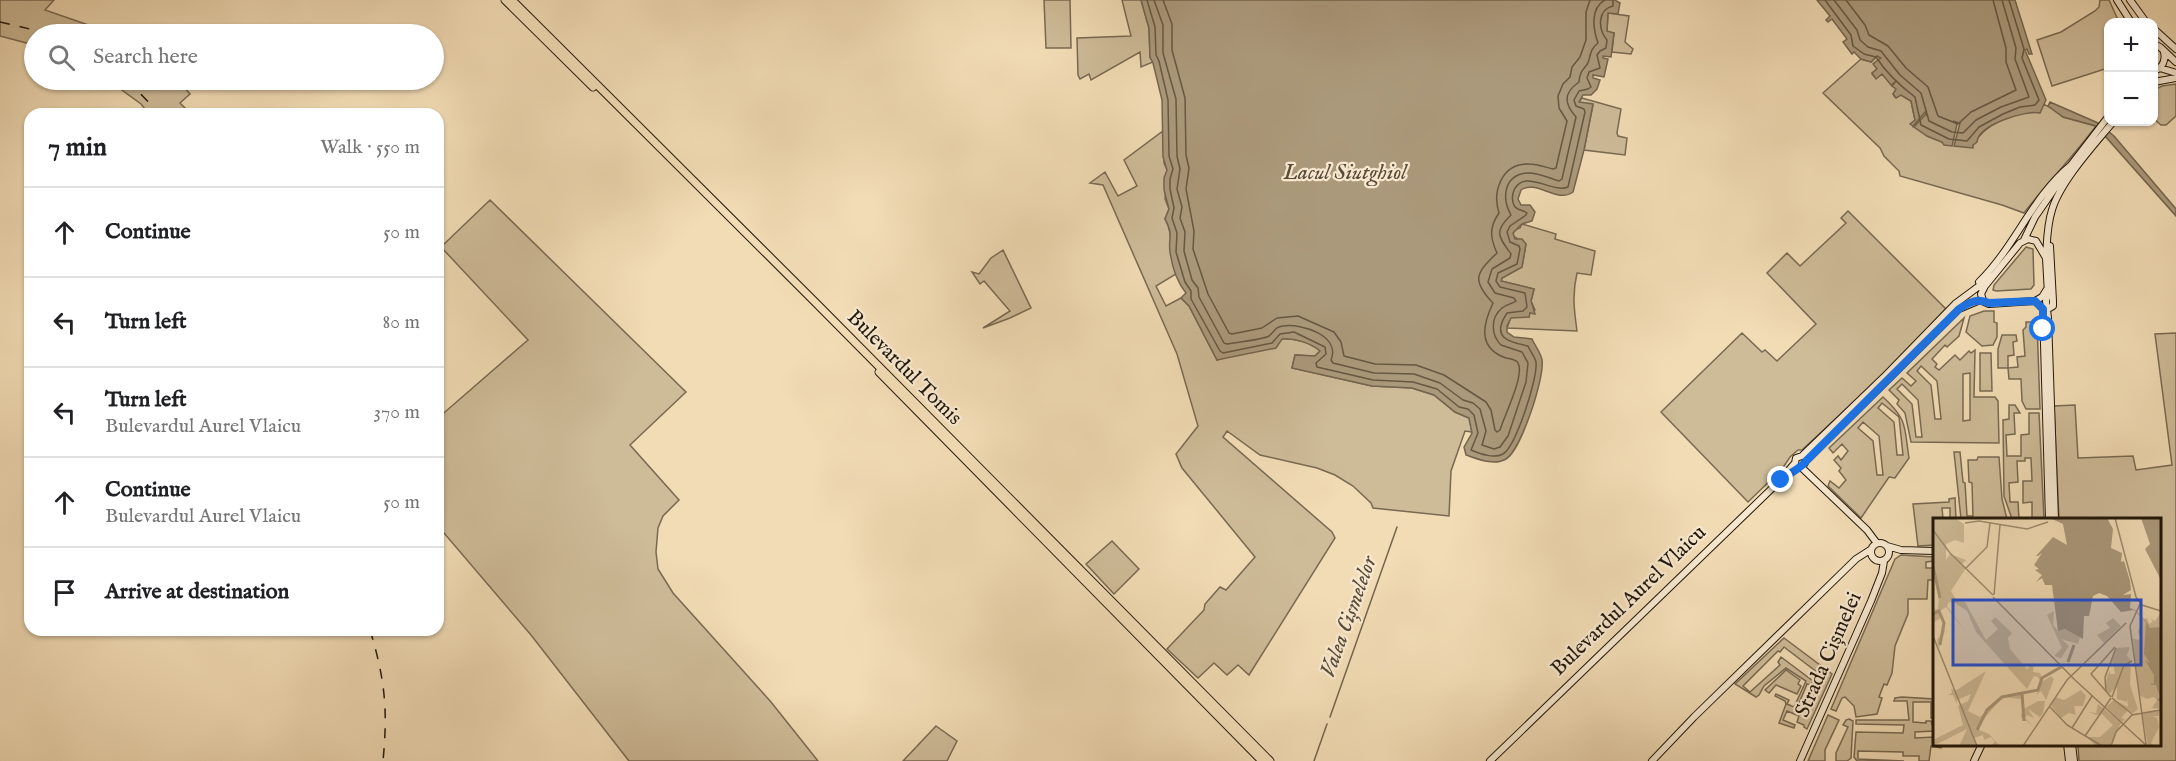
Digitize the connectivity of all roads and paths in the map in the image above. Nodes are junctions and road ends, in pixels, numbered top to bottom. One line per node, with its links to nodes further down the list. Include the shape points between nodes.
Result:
1 (505, 0): 29 (main road, Bulevardul Tomis)
2 (513, 0): 29 (main road, Bulevardul Tomis)
3 (2117, 0): 5 (main road)
4 (2130, 0): 6 (main road)
5 (2126, 18)
6 (2143, 18)
7 (2158, 33): 9 (main road)
8 (2158, 47): 10 (main road)
9 (2176, 49)
10 (2163, 52): 11 (main road); 12 (main road, via 2164,62)
11 (2176, 62)
12 (2158, 67)
13 (2158, 70): 14 (main road)
14 (2176, 73)
15 (2176, 78): 16 (main road)
16 (2158, 81)
17 (2105, 126): 18 (main road)
18 (2094, 140): 19 (main road); 20 (main road, via 2055,201)
19 (2071, 165): 21 (main road); 25 (main road, via 2055,178 2011,244)
20 (2048, 233): 22 (main road); 28 (main road, via 2053,306)
21 (2024, 240): 22 (main road, via 2036,241); 23 (main road)
22 (2046, 258): 24 (main road)
23 (1994, 275): 25 (main road, Bulevardul Aurel Vlaicu); 26 (main road, via 1982,291)
24 (2047, 289): 27 (main road); 28 (main road)
25 (1965, 296): 31 (main road, Bulevardul Aurel Vlaicu)
26 (1983, 300): 27 (main road); 31 (main road, Bulevardul Aurel Vlaicu, via 1959,309)
27 (2035, 301): 32 (main road, via 2043,309)
28 (2048, 309): 33 (main road)
29 (924, 415): 30 (main road, Bulevardul Tomis)
30 (939, 430): 45 (main road, Bulevardul Tomis); 46 (main road, Bulevardul Tomis)
31 (1801, 463): 34 (main road); 47 (main road, Bulevardul Aurel Vlaicu); 48 (main road, Bulevardul Aurel Vlaicu)
32 (2049, 518)
33 (2055, 518)
34 (1876, 543): 35 (main road); 36 (main road)
35 (1887, 546): 37 (main road); 41 (main road)
36 (1870, 550): 39 (main road); 40 (main road)
37 (1901, 550): 38 (main road); 41 (main road)
38 (1933, 551)
39 (1874, 557): 40 (main road); 41 (main road)
40 (1858, 558): 49 (main road)
41 (1886, 559): 50 (main road, Strada Cișmelei)
42 (1981, 746): 51 (main road)
43 (2067, 746): 52 (main road)
44 (2072, 746): 53 (main road)
45 (1262, 761)
46 (1270, 761)
47 (1484, 761)
48 (1490, 761)
49 (1652, 761)
50 (1800, 761)
51 (1974, 761)
52 (2069, 761)
53 (2074, 761)

